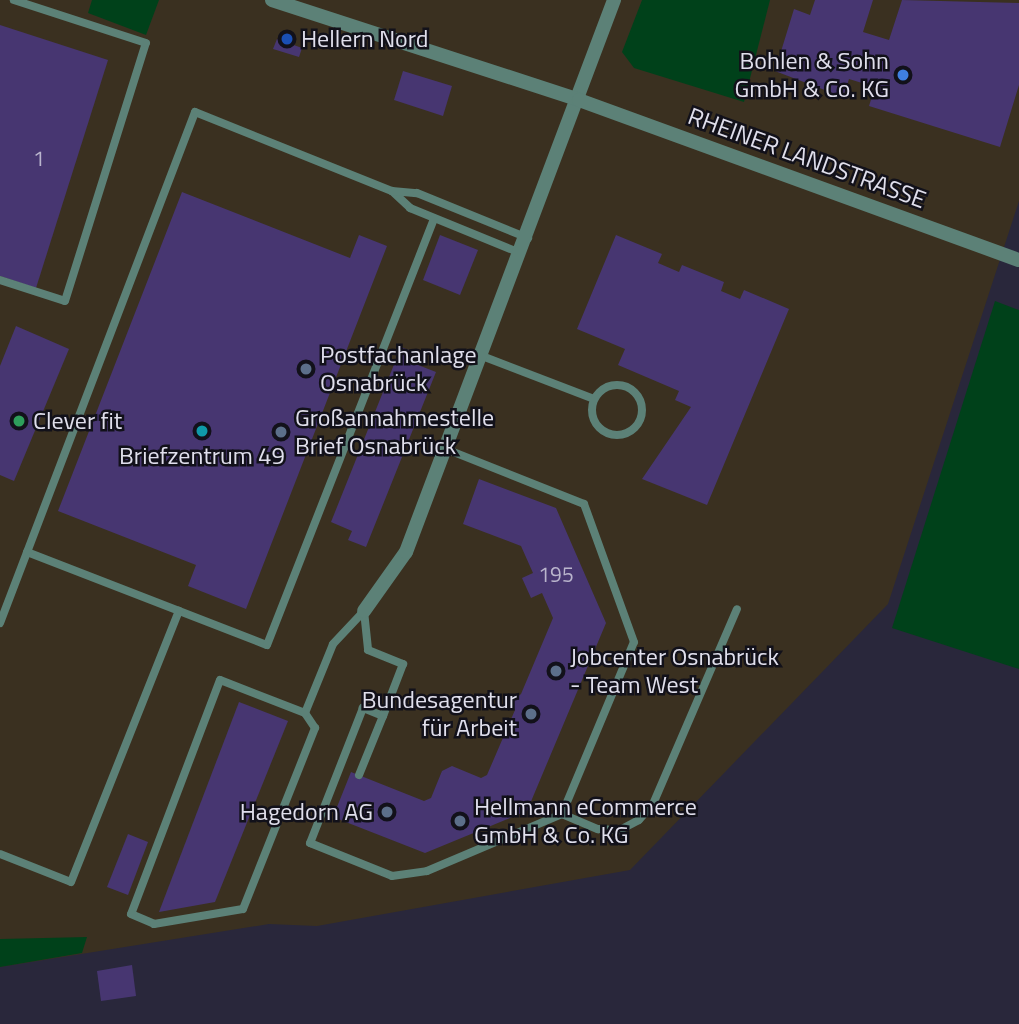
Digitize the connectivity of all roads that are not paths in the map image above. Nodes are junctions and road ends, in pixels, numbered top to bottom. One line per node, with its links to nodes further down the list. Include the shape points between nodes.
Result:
1 (14, 0): 10 (lane, via 146,43 65,301)
2 (272, 0): 4 (street, RHEINER LANDSTRASSE)
3 (614, 0): 4 (street)
4 (579, 100): 7 (street); 9 (street, RHEINER LANDSTRASSE)
5 (392, 191): 6 (lane, via 410,208); 7 (lane, via 417,193); 14 (lane, via 195,112)
6 (434, 218): 8 (lane); 16 (lane, via 268,645)
7 (528, 238): 8 (street)
8 (522, 254): 11 (street)
9 (1019, 260)
10 (0, 280)
11 (482, 356): 12 (lane); 13 (street)
12 (594, 399): 12 (lane, via 597,425 610,434 632,430 641,417 641,401 625,386 609,386)
13 (446, 449): 17 (street, via 407,552); 22 (lane, via 584,504 634,642)
14 (27, 552): 16 (lane); 18 (lane)
15 (737, 609): 22 (lane, via 653,804 639,820 620,830 597,829)
16 (178, 611): 23 (lane, via 71,882)
17 (365, 611): 19 (lane, via 332,644); 20 (lane, via 368,650 403,664)
18 (0, 623)
19 (305, 713): 19 (lane, via 314,728 243,909 154,924 131,914 220,680)
20 (383, 716): 21 (lane); 22 (lane, via 363,708 310,843 392,876 427,871)
21 (359, 775)
22 (562, 814)
23 (0, 854)

